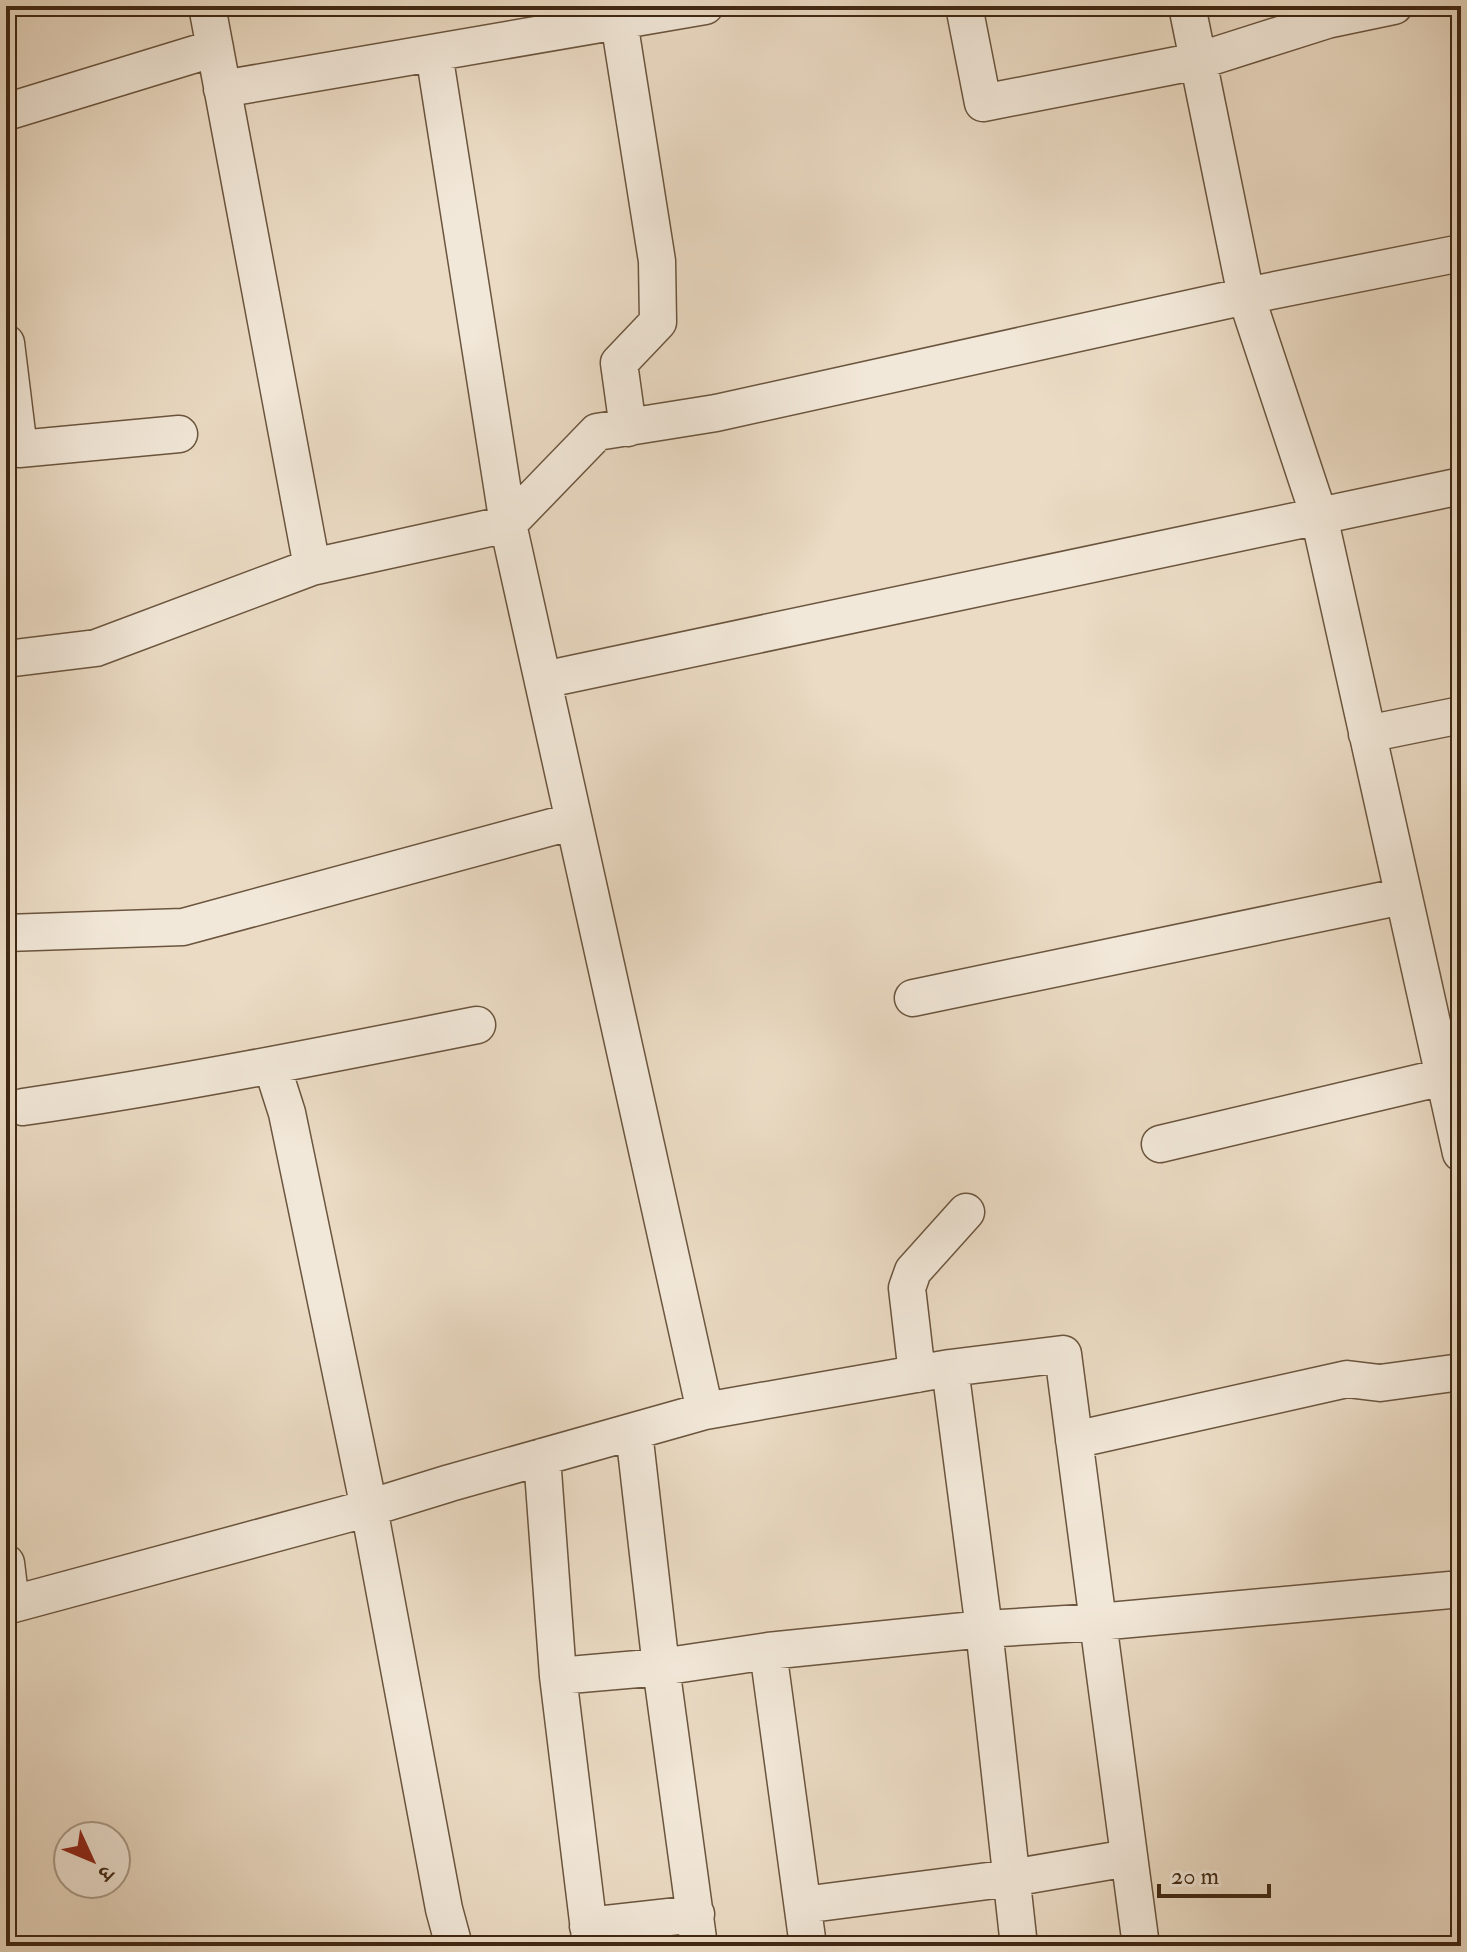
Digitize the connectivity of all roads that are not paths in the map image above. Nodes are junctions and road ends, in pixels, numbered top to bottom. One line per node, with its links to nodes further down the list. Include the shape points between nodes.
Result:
1 (207, 6): 7 (street)
2 (705, 6): 6 (street)
3 (964, 6): 9 (street, via 983,103)
4 (1187, 6): 9 (street)
5 (1394, 6): 9 (street, via 1327,20)
6 (619, 21): 8 (street); 15 (street, via 657,261 658,322 619,363)
7 (215, 48): 10 (street); 11 (street)
8 (434, 53): 10 (street); 19 (street)
9 (1198, 61): 13 (street)
10 (222, 89): 20 (street)
11 (6, 112)
12 (1461, 253): 13 (street)
13 (1246, 296): 15 (street); 18 (street)
14 (6, 343): 16 (street, via 19,449)
15 (628, 428): 19 (street, via 597,432)
16 (179, 434)
17 (1461, 486): 18 (street)
18 (1319, 516): 22 (street); 24 (street)
19 (508, 524): 20 (street); 22 (street)
20 (312, 567): 21 (street, via 96,648)
21 (6, 659)
22 (543, 680): 25 (street)
23 (1461, 715): 24 (street)
24 (1367, 734): 26 (street)
25 (574, 821): 27 (street, via 183,927); 38 (street)
26 (1403, 896): 28 (street); 31 (street)
27 (6, 933)
28 (913, 998)
29 (477, 1025): 30 (street)
30 (272, 1066): 32 (street); 42 (street, via 287,1113)
31 (1443, 1077): 33 (street); 34 (street)
32 (23, 1107)
33 (1160, 1144)
34 (1461, 1153)
35 (966, 1212): 36 (street, via 913,1271 907,1288)
36 (933, 1371): 38 (street); 40 (street, via 1063,1354); 47 (street)
37 (1461, 1372): 40 (street, via 1380,1383 1347,1379)
38 (705, 1411): 39 (street)
39 (634, 1432): 41 (street); 49 (street)
40 (1074, 1440): 46 (street)
41 (542, 1457): 42 (street); 50 (street)
42 (369, 1508): 45 (street); 56 (street)
43 (6, 1563): 45 (street)
44 (1461, 1589): 46 (street)
45 (9, 1605)
46 (1098, 1622): 47 (street); 51 (street)
47 (984, 1629): 48 (street); 52 (street)
48 (768, 1651): 49 (street); 53 (street)
49 (661, 1667): 50 (street); 54 (street)
50 (558, 1676): 55 (street)
51 (1128, 1858): 52 (street); 59 (street)
52 (1011, 1878): 53 (street); 58 (street)
53 (803, 1905): 57 (street)
54 (698, 1930): 55 (street)
55 (590, 1936)
56 (454, 1946)
57 (808, 1946)
58 (1019, 1946)
59 (1141, 1946)

